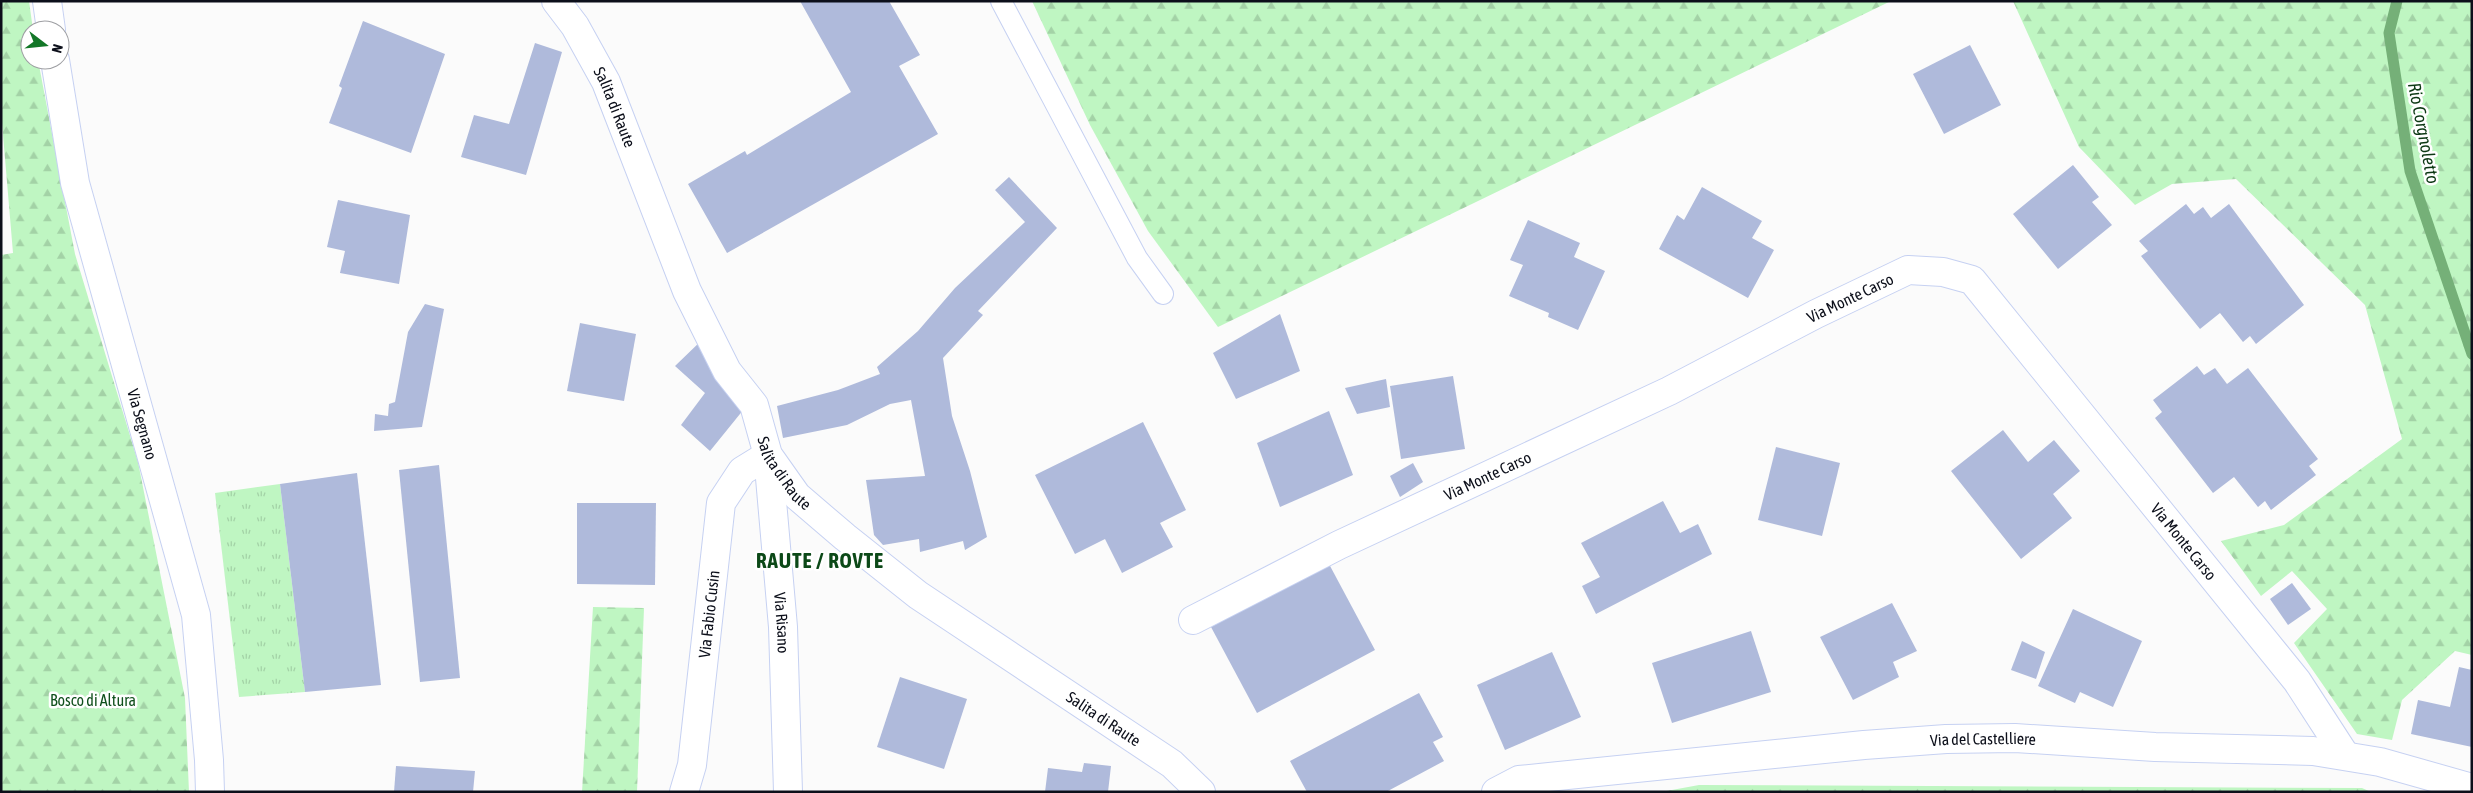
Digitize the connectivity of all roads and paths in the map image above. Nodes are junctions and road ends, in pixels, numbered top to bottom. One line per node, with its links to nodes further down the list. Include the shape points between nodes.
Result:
1 (47, 1): 4 (street)
2 (556, 1): 7 (street, Salita di Raute, via 606,82 687,291 727,371 754,405)
3 (1001, 1): 6 (lane, via 1137,258)
4 (50, 20)
5 (57, 70): 11 (street, Via Segnano, via 75,183 196,615)
6 (1163, 294)
7 (768, 455): 12 (street, Via Fabio Cusin, via 742,471 721,503 692,765); 13 (street, Via Risano, via 783,627); 14 (street, Salita di Raute, via 797,496 918,595 1172,764)
8 (1193, 620): 9 (street, Via Monte Carso, via 1340,545 1669,391 1908,270 1943,272 1972,280 2298,681)
9 (2344, 755): 10 (street, Via del Castelliere); 15 (street, Via del Castelliere, via 2015,738 1946,739 1519,780)
10 (2472, 788)
11 (210, 792)
12 (684, 792)
13 (788, 792)
14 (1201, 792)
15 (1496, 792)

